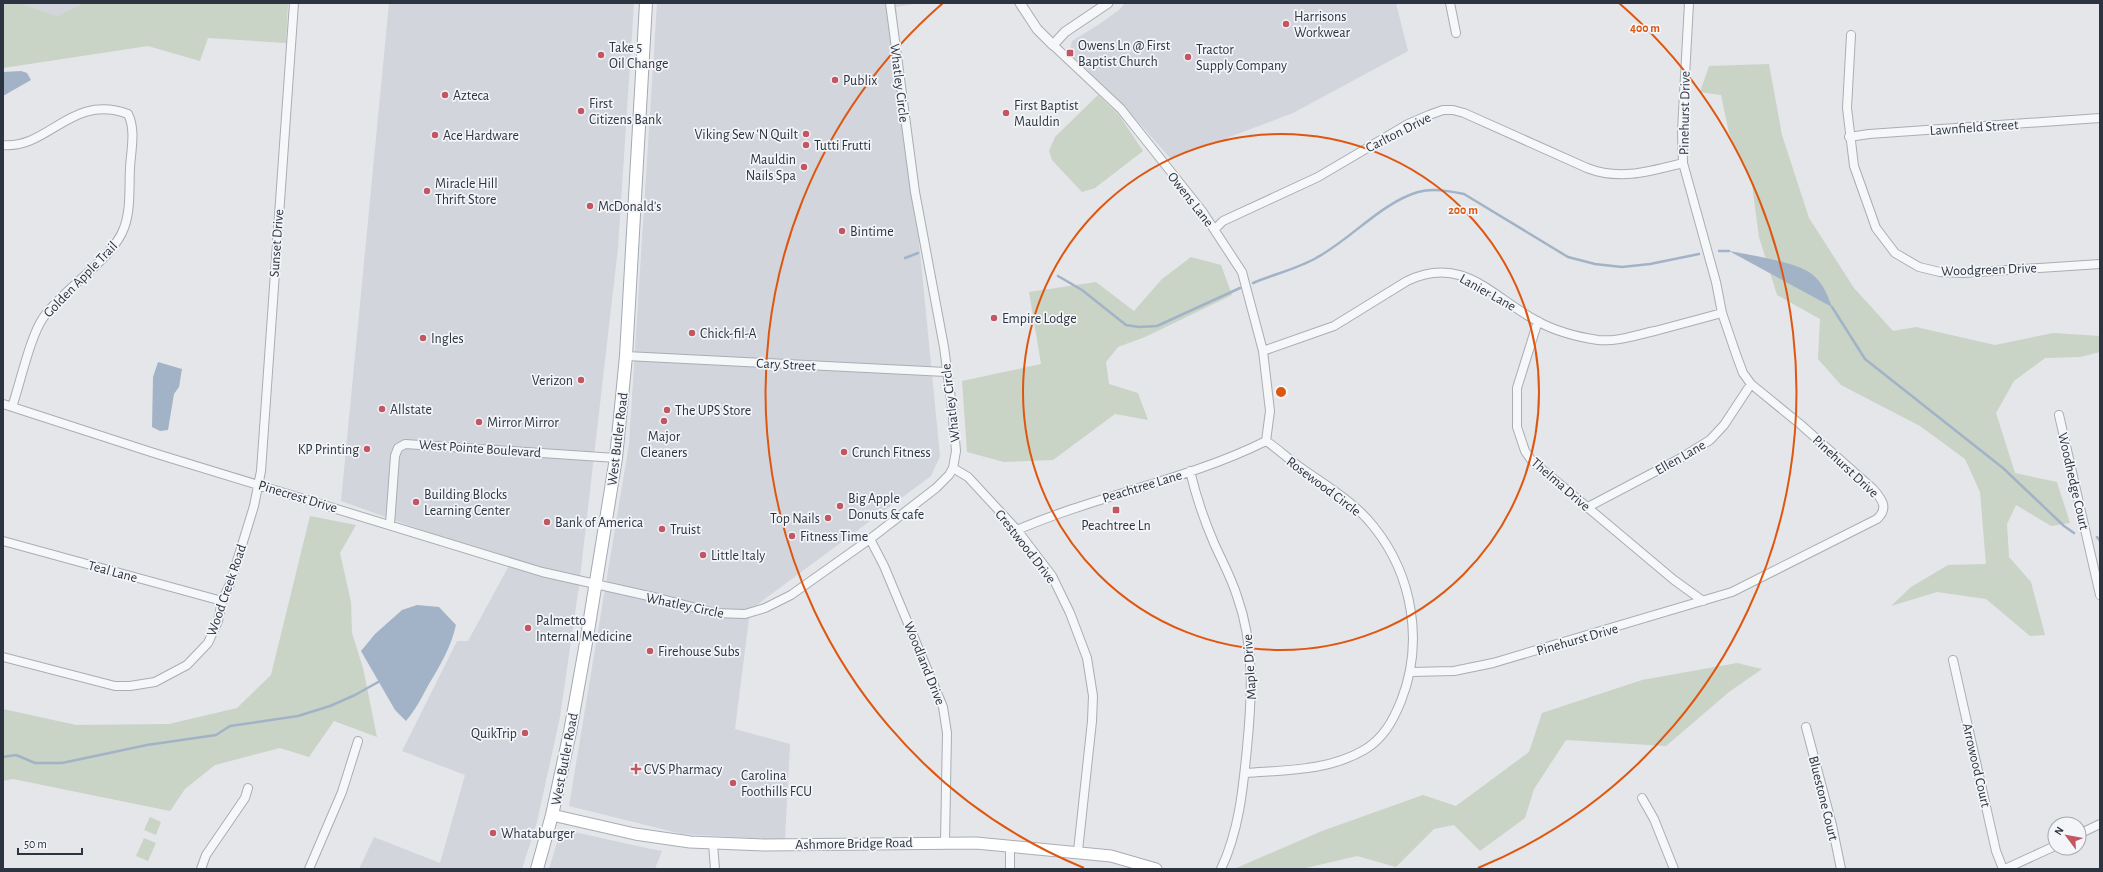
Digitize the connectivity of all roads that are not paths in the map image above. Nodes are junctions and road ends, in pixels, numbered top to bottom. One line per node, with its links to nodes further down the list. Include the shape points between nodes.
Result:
1 (294, 3): 30 (street, Sunset Drive)
2 (646, 3): 20 (main road, West Butler Road)
3 (890, 3): 21 (street, Whatley Circle, via 915,192 944,346)
4 (1020, 3): 10 (street, Owens Lane, via 1037,29)
5 (1108, 3): 10 (street, via 1065,32)
6 (1450, 3): 8 (street)
7 (1689, 3): 14 (street, Pinehurst Drive, via 1682,131)
8 (1456, 33)
9 (1851, 35): 12 (street, Woodgreen Drive, via 1847,108)
10 (1053, 45): 15 (street, Owens Lane, via 1121,109)
11 (2100, 118): 12 (street, Lawnfield Street)
12 (1849, 137): 16 (street, Woodgreen Drive, via 1854,166 1876,228 1890,248 1907,261 1931,270 1963,273)
13 (3, 145): 24 (street, Golden Apple Trail, via 16,145 30,140 68,118 84,112 120,111 128,114 132,121 125,227 115,245 49,310 39,324)
14 (1683, 163): 15 (street, Carlton Drive, via 1635,174 1602,173 1464,113 1443,110 1408,124 1318,177 1223,222); 17 (street, Pinehurst Drive)
15 (1215, 229): 19 (street, Owens Lane, via 1242,272)
16 (2100, 264)
17 (1722, 313): 18 (street, Lanier Lane, via 1610,340 1585,338); 22 (street, Pinehurst Drive, via 1740,367)
18 (1538, 322): 19 (street, Lanier Lane, via 1468,278 1453,272 1438,271 1407,281 1334,326); 31 (street, Thelma Drive, via 1517,388 1516,414 1520,439 1524,451 1532,461)
19 (1263, 350): 26 (street, Owens Lane, via 1270,410)
20 (626, 356): 21 (street, Cary Street); 27 (main road, West Butler Road)
21 (946, 372): 28 (street, Whatley Circle, via 955,434)
22 (1751, 384): 31 (street, Ellen Lane, via 1724,425 1710,440); 39 (street, Pinehurst Drive, via 1873,489 1882,500 1884,510 1877,519 1755,582)
23 (3, 404): 24 (street, Pinecrest Drive)
24 (12, 407): 30 (street, Pinecrest Drive)
25 (2059, 415): 37 (street, Woodhedge Court)
26 (1266, 440): 29 (street, Peachtree Lane, via 1242,453); 42 (street, Rosewood Circle, via 1292,462 1356,507 1383,539 1398,566 1409,598 1413,625)
27 (616, 458): 32 (street, West Pointe Boulevard, via 405,444 398,448 395,456); 36 (main road, West Butler Road)
28 (953, 468): 33 (street, Crestwood Drive, via 968,477); 34 (street, Whatley Circle, via 949,476 936,488)
29 (1190, 471): 33 (street, Peachtree Lane, via 1051,515); 45 (street, Maple Drive, via 1207,526 1238,596 1248,634 1252,688)
30 (259, 484): 32 (street, Pinecrest Drive); 38 (street, Wood Creek Road, via 230,584)
31 (1588, 507): 39 (street, Thelma Drive, via 1674,580)
32 (390, 524): 36 (street, Pinecrest Drive, via 542,572)
33 (1017, 530): 55 (street, Crestwood Drive, via 1061,592 1091,673 1092,721)
34 (870, 539): 36 (street, Whatley Circle, via 791,595 765,608 745,614 715,613); 51 (street, Woodland Drive, via 884,566 943,707 947,734)
35 (3, 541): 38 (street, Teal Lane)
36 (595, 585): 48 (main road, West Butler Road, via 570,732)
37 (2100, 595)
38 (222, 601): 40 (street, Wood Creek Road, via 218,622 203,649 179,671 150,683 130,686 108,685)
39 (1703, 601): 42 (street, Pinehurst Drive, via 1493,664 1454,671)
40 (3, 657)
41 (1953, 660): 65 (street, Arrowood Court, via 1996,851)
42 (1411, 672): 45 (street, Rosewood Circle, via 1392,721 1378,740 1365,750 1344,760 1322,766)
43 (1806, 727): 64 (street, Bluestone Court)
44 (358, 741): 57 (street, via 342,792)
45 (1246, 773): 62 (street, Maple Drive, via 1234,833)
46 (248, 788): 56 (street, via 245,798 206,855)
47 (1642, 798): 63 (street, via 1654,819)
48 (552, 815): 52 (main road, Ashmore Bridge Road, via 635,834); 58 (main road, West Butler Road)
49 (2100, 824): 50 (street)
50 (2087, 830)
51 (945, 842): 52 (main road, Ashmore Bridge Road); 53 (main road, Ashmore Bridge Road)
52 (714, 844): 59 (street)
53 (1010, 846): 55 (main road, Ashmore Bridge Road); 60 (street)
54 (2047, 850): 65 (street)
55 (1078, 851): 61 (main road, Ashmore Bridge Road, via 1116,857)
56 (201, 869)
57 (309, 869)
58 (537, 869)
59 (715, 869)
60 (1010, 869)
61 (1156, 869)
62 (1221, 869)
63 (1674, 869)
64 (1841, 869)
65 (2004, 869)

